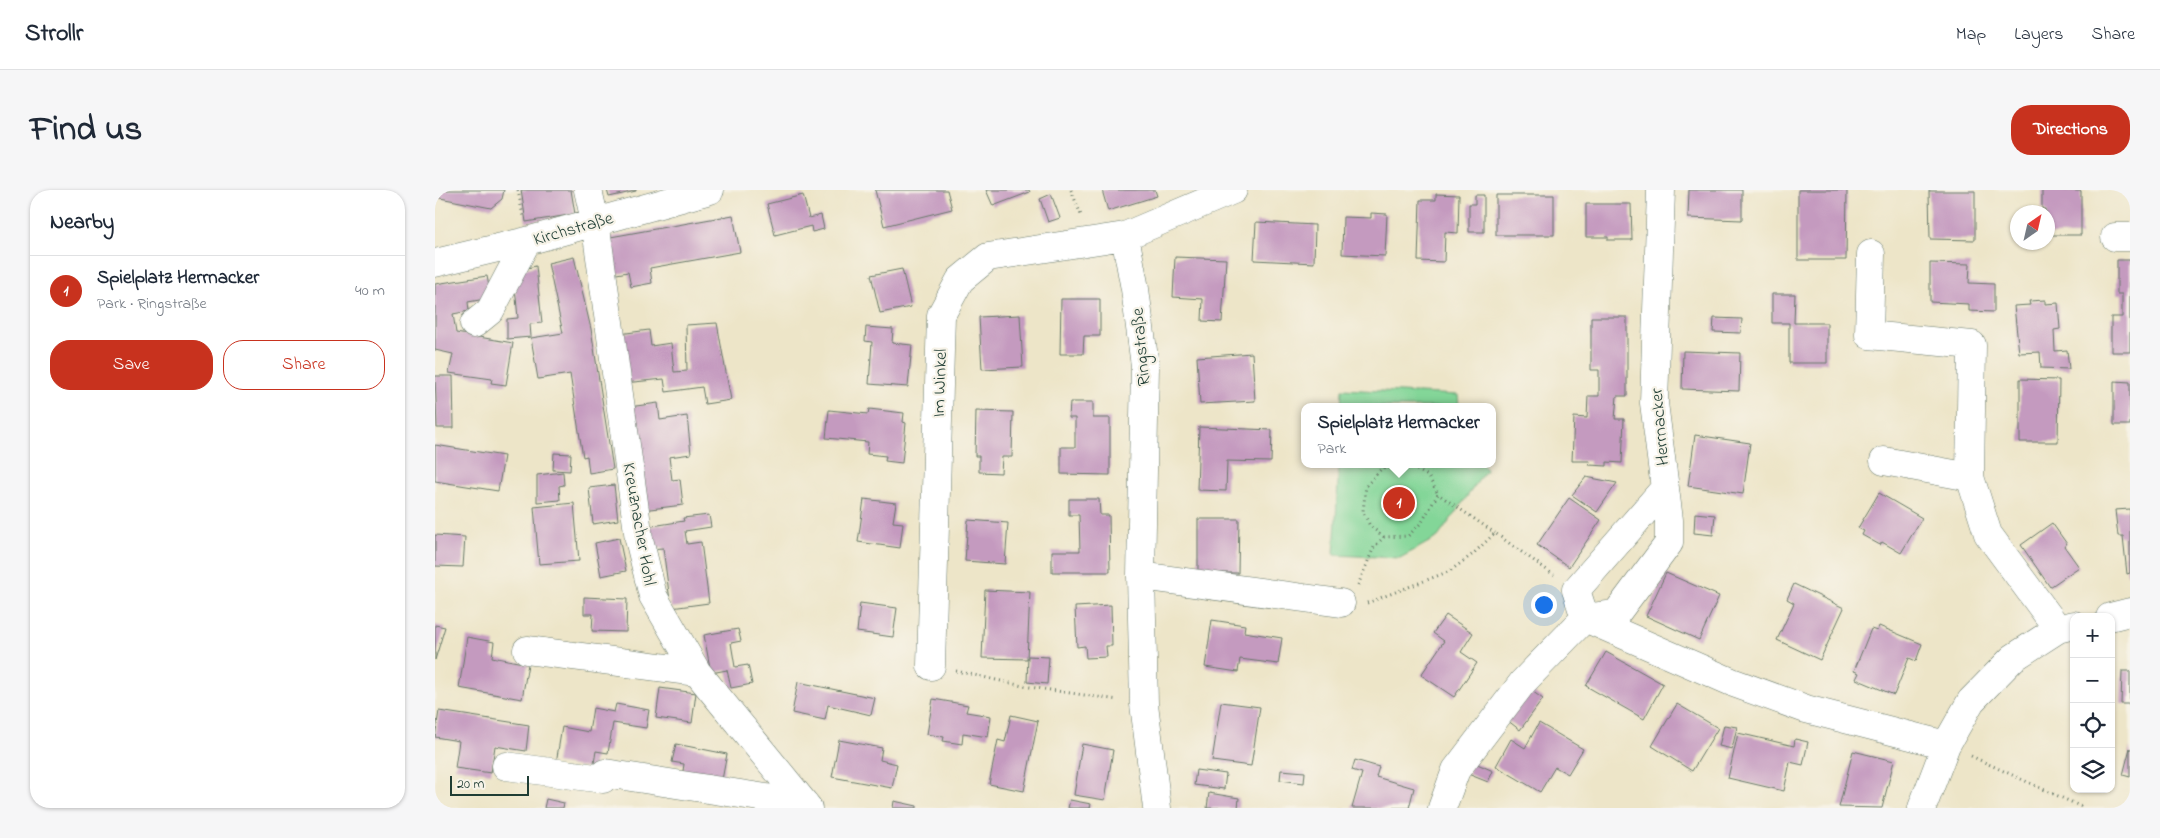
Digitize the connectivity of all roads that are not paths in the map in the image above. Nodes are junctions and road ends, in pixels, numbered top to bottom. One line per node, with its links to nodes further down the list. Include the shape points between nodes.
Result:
1 (588, 190): 5 (street, Kreuznacher Hohl)
2 (710, 190): 5 (street, Kirchstraße)
3 (1233, 190): 6 (street)
4 (1661, 190): 13 (street, Herrnacker, via 1654,403)
5 (595, 221): 7 (street, Kirchstraße); 22 (street, Kreuznacher Hohl, via 639,540 653,596)
6 (1125, 236): 14 (street, Ringstraße, via 1145,366); 21 (street, Im Winkel, via 988,257 960,280 941,315)
7 (527, 241): 9 (street, Kirchstraße); 10 (street, via 490,311)
8 (1871, 254): 12 (street, via 1869,335 1972,345)
9 (435, 263)
10 (474, 324)
11 (1884, 461): 12 (street)
12 (1970, 477): 19 (street, via 1988,534)
13 (1665, 488): 18 (street, via 1576,590); 18 (street, Herrnacker, via 1669,543 1616,614)
14 (1141, 576): 15 (street); 26 (street, Ringstraße, via 1144,704)
15 (1341, 603)
16 (2130, 612): 17 (street)
17 (2115, 616)
18 (1585, 618): 23 (street, via 1734,683 1806,709); 27 (street, via 1523,682 1461,763)
19 (2066, 627): 23 (street, via 2013,658 1971,701)
20 (527, 650): 22 (street)
21 (931, 666)
22 (697, 672): 25 (street, Kreuznacher Hohl)
23 (1946, 745): 28 (street)
24 (506, 766): 25 (street, via 603,779 605,772)
25 (807, 806)
26 (1157, 808)
27 (1442, 808)
28 (1922, 808)

